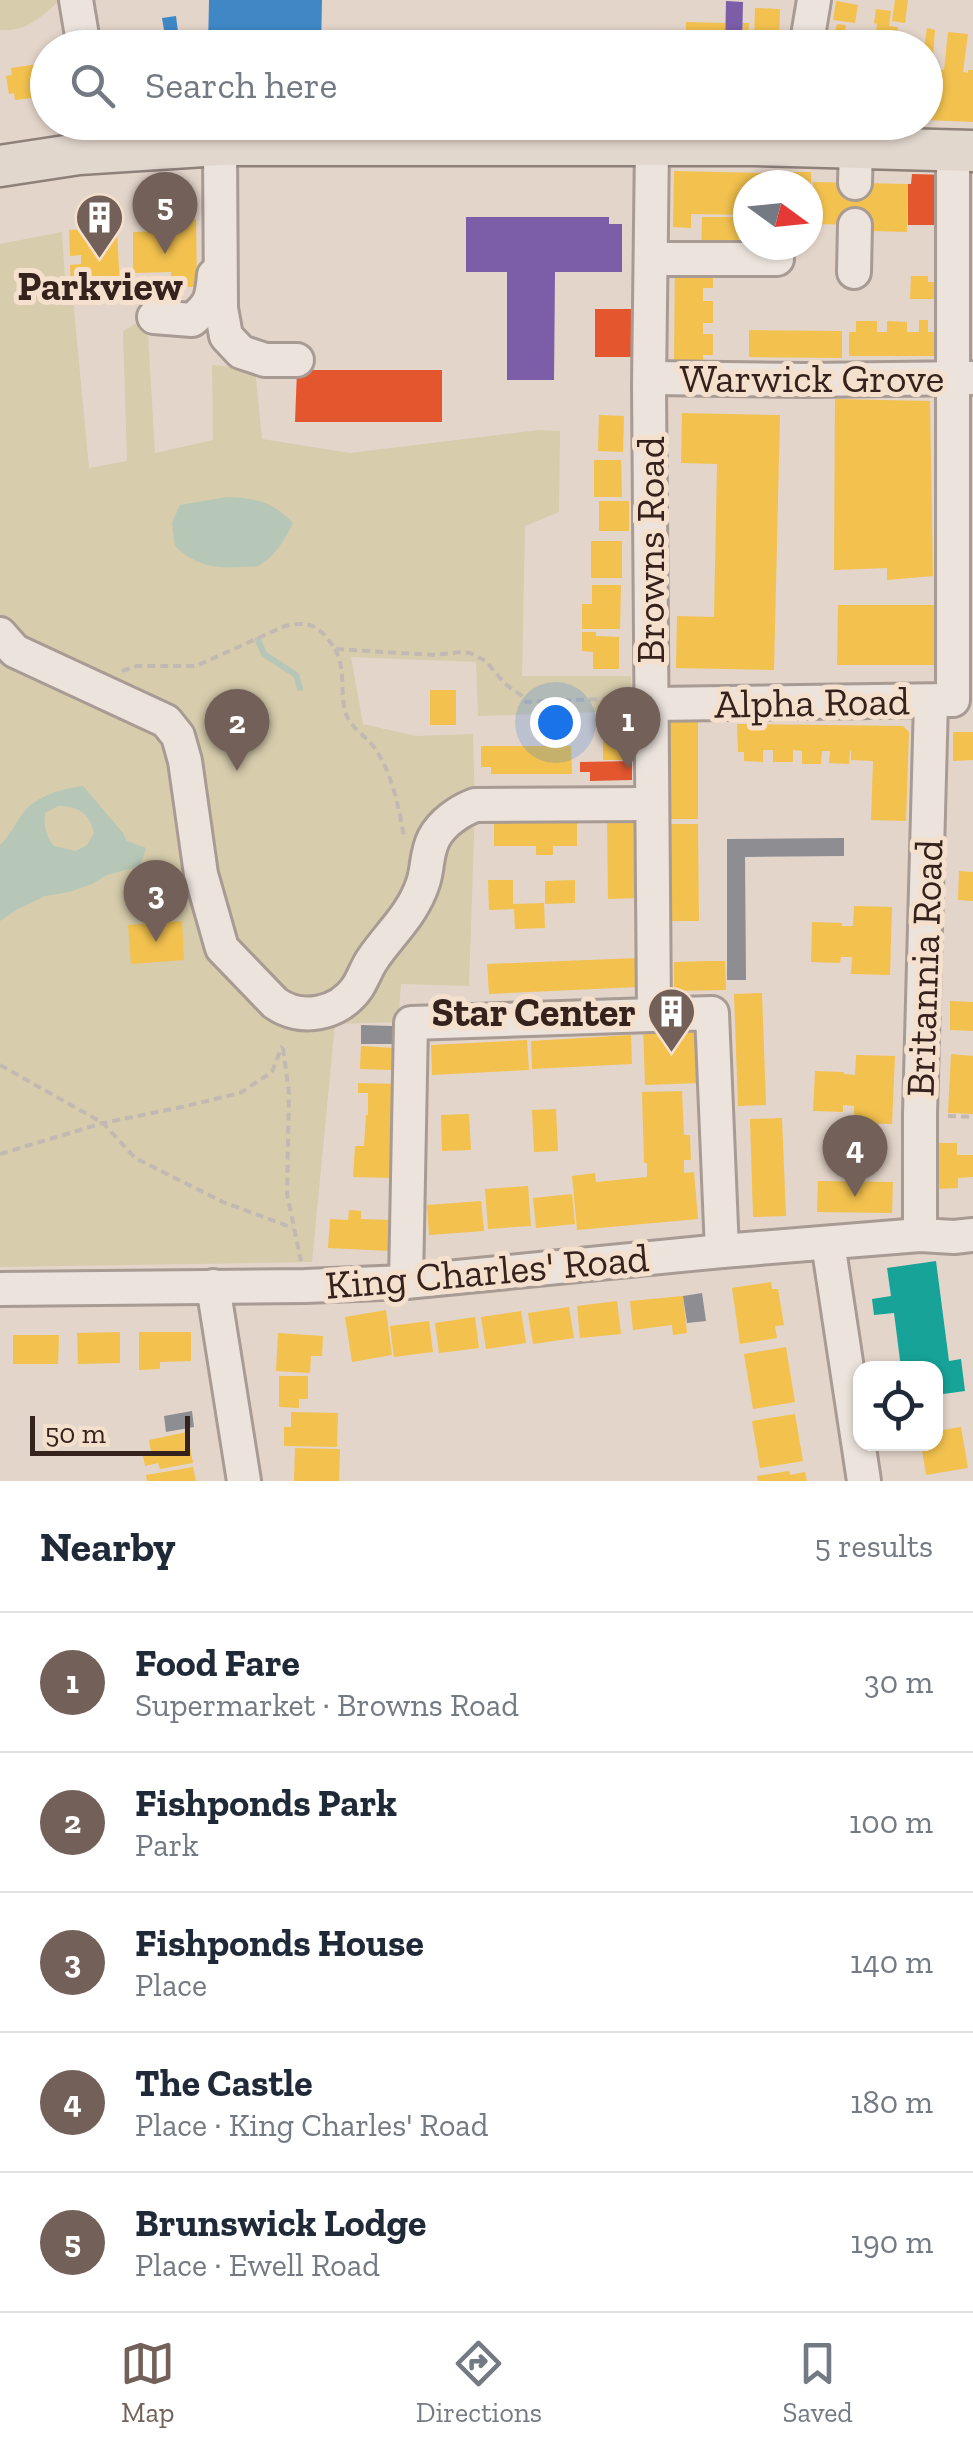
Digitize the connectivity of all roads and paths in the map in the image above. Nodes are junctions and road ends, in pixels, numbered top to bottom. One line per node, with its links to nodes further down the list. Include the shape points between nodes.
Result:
1 (76, 0): 3 (street)
2 (814, 0): 4 (street)
3 (81, 30)
4 (809, 30)
5 (88, 140): 12 (main road)
6 (140, 140): 9 (main road)
7 (723, 140): 10 (main road)
8 (806, 140): 11 (main road, via 856,165)
9 (211, 145): 10 (main road); 17 (street, via 201,185 214,203 212,298 192,320); 18 (street, via 226,336 241,352)
10 (652, 146): 14 (street, Browns Road)
11 (963, 151): 20 (street, Britannia Road)
12 (0, 166)
13 (854, 225): 16 (street)
14 (652, 258): 15 (street); 19 (street, Browns Road)
15 (733, 259)
16 (854, 272)
17 (154, 318)
18 (298, 360)
19 (650, 378): 20 (street, Warwick Grove); 25 (street, Browns Road)
20 (963, 378): 24 (street, Britannia Road)
21 (0, 634): 23 (street, via 15,651)
22 (335, 649): 23 (path, via 312,624 298,623 196,666 137,666 116,674); 25 (path, via 470,653 526,702 632,698); 27 (path, via 345,714 384,765 408,855)
23 (104, 694): 27 (street, via 166,721 178,736 201,874 222,948 283,1008 329,1010 356,990 408,916 425,880)
24 (952, 700): 25 (street, Alpha Road); 33 (street, Britannia Road, via 920,1114)
25 (652, 704): 26 (street, Browns Road)
26 (651, 804): 27 (street, via 475,805 447,822); 28 (street, Browns Road)
27 (426, 860)
28 (654, 1014): 36 (street, via 712,1013); 37 (street, via 411,1022)
29 (0, 1065): 30 (path)
30 (102, 1123): 31 (path); 32 (path, via 134,1158); 32 (path, via 240,1093 272,1072 282,1046)
31 (0, 1154)
32 (293, 1228): 39 (path)
33 (920, 1235): 34 (street, King Charles' Road); 35 (street, King Charles' Road)
34 (973, 1235)
35 (828, 1244): 36 (street, King Charles' Road); 42 (street)
36 (722, 1251): 37 (street, King Charles' Road)
37 (406, 1282): 39 (street, King Charles' Road)
38 (213, 1286): 39 (street, King Charles' Road); 40 (street, King Charles' Road); 41 (street)
39 (305, 1286)
40 (0, 1289)
41 (244, 1481)
42 (864, 1481)

